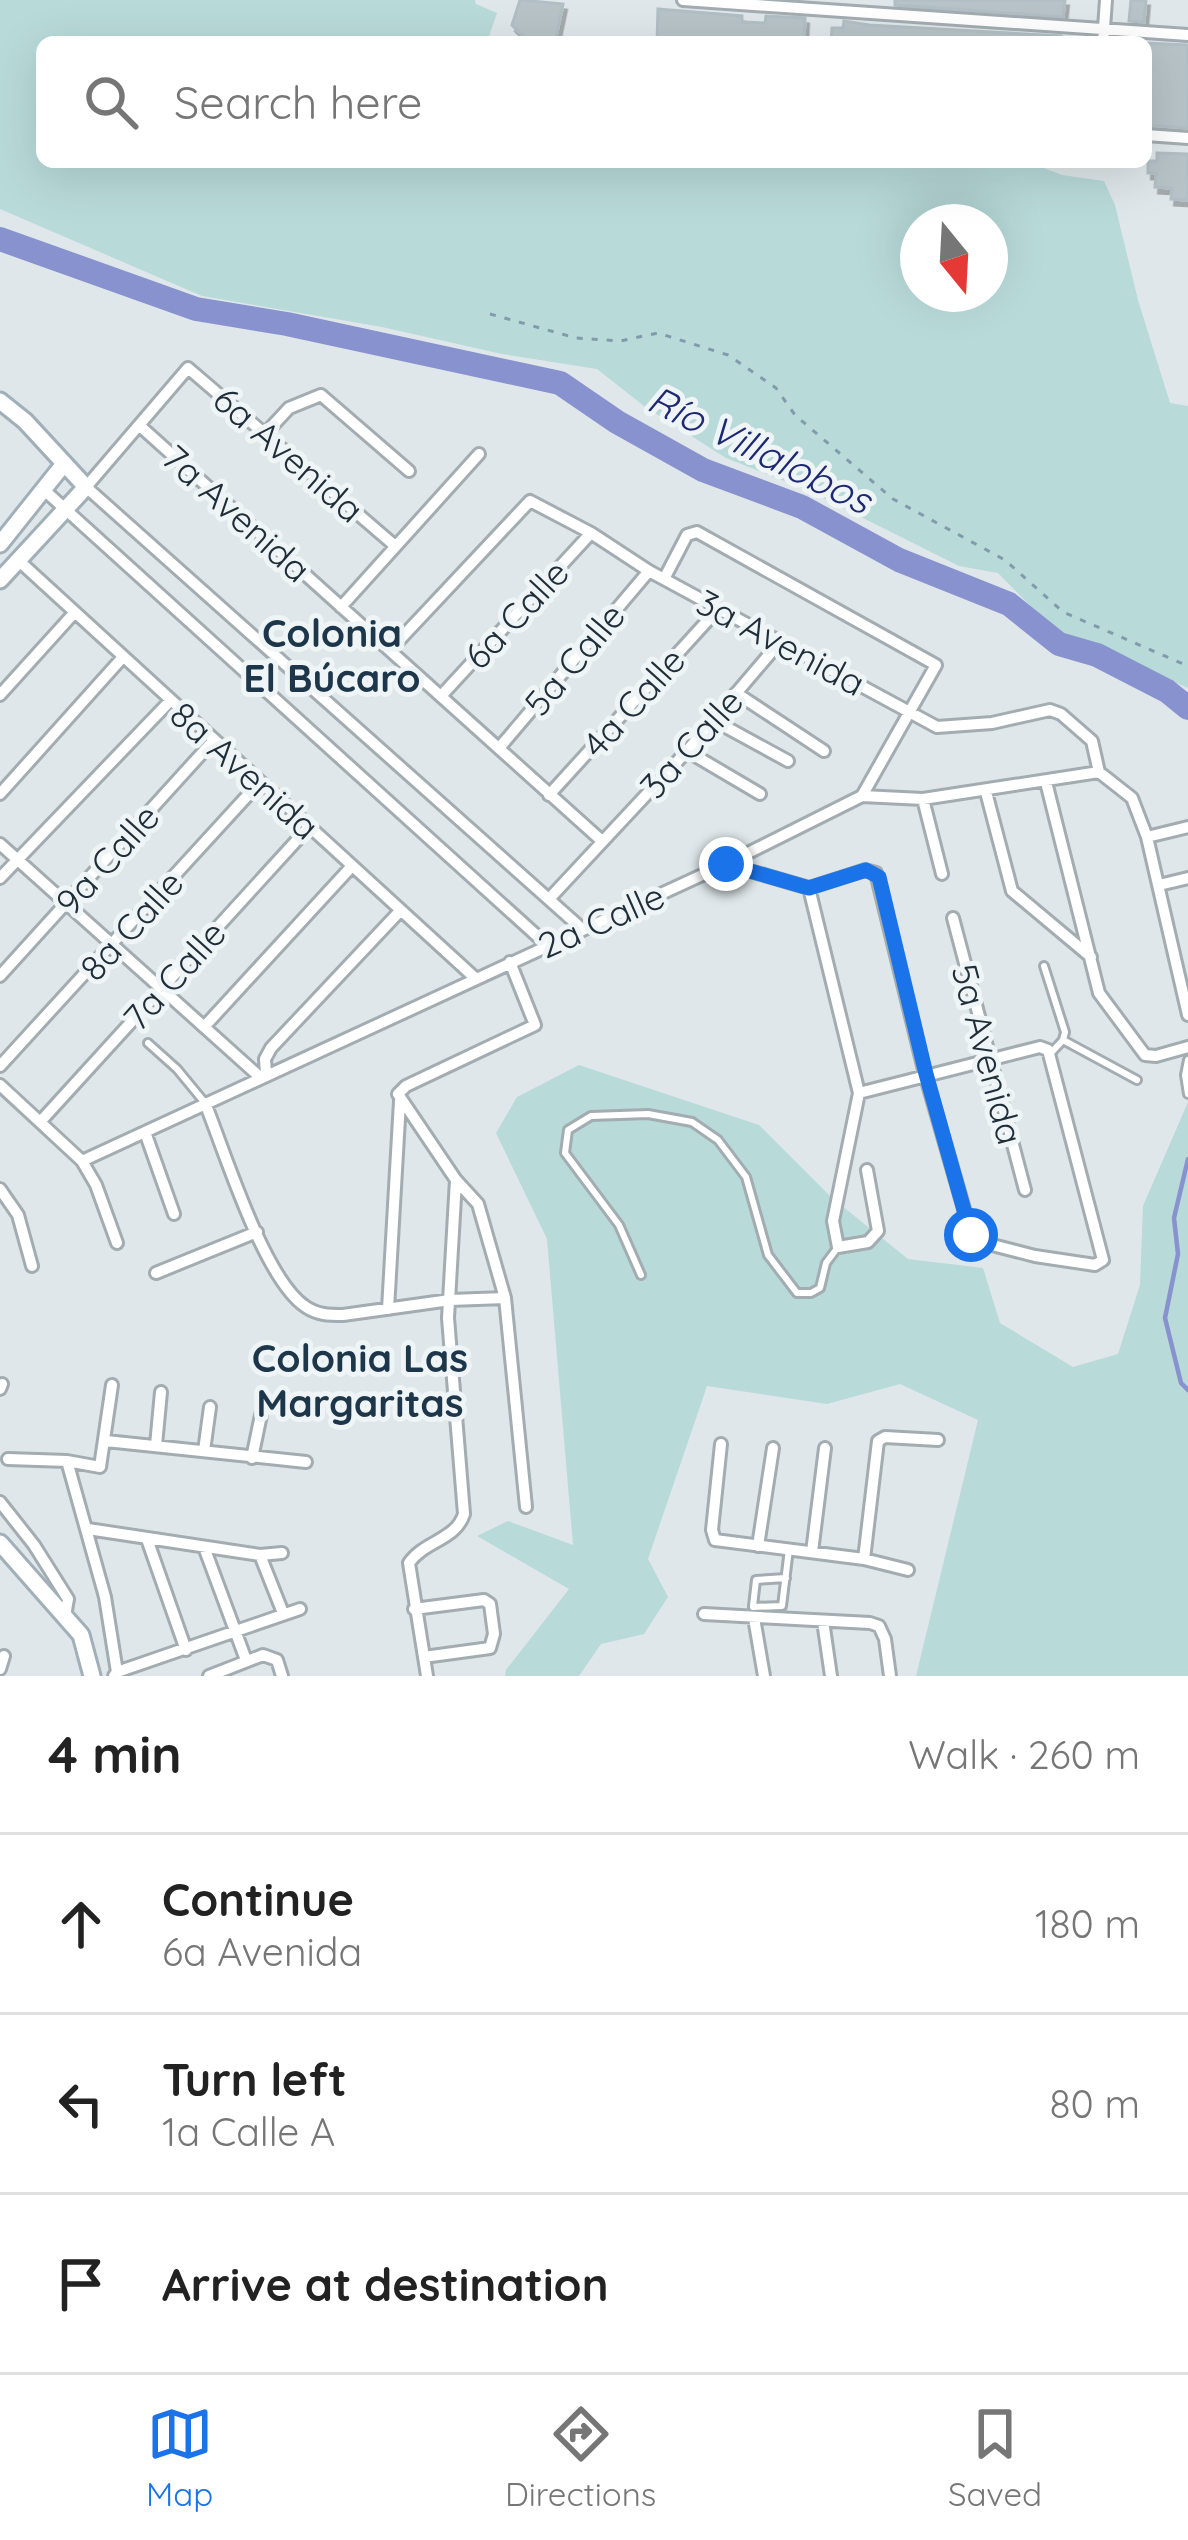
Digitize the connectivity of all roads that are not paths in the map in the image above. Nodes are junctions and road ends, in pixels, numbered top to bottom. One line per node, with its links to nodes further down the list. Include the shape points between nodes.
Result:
1 (683, 0): 3 (street)
2 (1106, 0): 4 (street)
3 (784, 3): 4 (street)
4 (1104, 28): 5 (street); 6 (street)
5 (1188, 35)
6 (1103, 36)
7 (1152, 135): 8 (street)
8 (1188, 138)
9 (0, 401): 13 (main road)
10 (140, 426): 11 (street, 6a Avenida, via 188,368); 15 (street); 25 (street, 7a Avenida)
11 (264, 435): 14 (street, via 289,409 321,395); 20 (street, 6a Avenida)
12 (479, 454): 20 (street)
13 (63, 465): 15 (main road); 16 (main road)
14 (409, 471)
15 (86, 487): 17 (main road); 64 (street)
16 (44, 489): 17 (street); 19 (main road)
17 (66, 508): 21 (main road); 69 (street)
18 (591, 533): 22 (street, 3a Avenida); 29 (street, 3a Avenida, via 528,503); 33 (street, 6a Calle)
19 (0, 544)
20 (394, 544): 25 (street)
21 (17, 560): 24 (main road); 27 (street, 8a Avenida)
22 (649, 571): 23 (street, 3a Avenida); 38 (street, 5a Calle)
23 (664, 579): 26 (street, 3a Avenida); 35 (street, via 687,535 697,532 936,665)
24 (0, 580)
25 (341, 608): 29 (street, 7a Avenida)
26 (718, 609): 28 (street, 3a Avenida); 48 (street, 4a Calle)
27 (75, 612): 30 (street, 8a Avenida); 32 (street)
28 (779, 643): 31 (street, 3a Calle); 35 (street, 3a Avenida)
29 (390, 650): 33 (street, 7a Avenida)
30 (123, 657): 34 (street, 8a Avenida); 46 (street)
31 (736, 693): 36 (street, 3a Calle); 40 (street)
32 (0, 695)
33 (441, 696): 38 (street, 7a Avenida)
34 (170, 701): 37 (street, 8a Avenida); 56 (street)
35 (912, 711): 42 (street, 3a Avenida, via 949,728 1049,710 1085,731); 49 (street)
36 (712, 720): 39 (street, 3a Calle); 41 (street)
37 (213, 741): 44 (street, 8a Avenida); 65 (street, 9a Calle)
38 (500, 747): 48 (street, 7a Avenida)
39 (687, 751): 47 (street); 54 (street, 3a Calle)
40 (824, 751)
41 (788, 761)
42 (1099, 772): 43 (street, 2a Calle); 53 (street, via 1132,798)
43 (1046, 782): 45 (street, 2a Calle); 72 (street)
44 (259, 783): 52 (street, 8a Avenida); 71 (street, 8a Calle)
45 (986, 792): 50 (street, 2a Calle); 72 (street, via 1012,891)
46 (0, 794)
47 (760, 794)
48 (549, 795): 54 (street, 7a Avenida)
49 (862, 796): 50 (street, 2a Calle); 57 (street, 2a Calle)
50 (923, 799): 59 (street)
51 (1188, 827): 53 (street)
52 (308, 828): 58 (street, 8a Avenida); 77 (street, 7a Calle)
53 (1147, 837): 62 (street)
54 (602, 841): 64 (street, 3a Calle)
55 (0, 844): 56 (street)
56 (17, 860): 60 (street); 65 (street)
57 (726, 864): 63 (street); 68 (street, 2a Calle)
58 (352, 866): 66 (street, 8a Avenida); 79 (street)
59 (942, 874)
60 (0, 878)
61 (1188, 878): 62 (street)
62 (1159, 885): 70 (street)
63 (809, 888): 87 (street, via 866,870 879,877); 91 (street)
64 (548, 899): 68 (street)
65 (68, 904): 71 (street); 75 (street, 9a Calle)
66 (400, 911): 76 (street, 8a Avenida); 88 (street, via 271,1048)
67 (952, 918): 84 (street, 5a Avenida)
68 (580, 928): 69 (street, 2a Calle)
69 (546, 944): 73 (street, 2a Calle)
70 (1182, 945): 78 (street)
71 (113, 946): 77 (street); 86 (street, 8a Calle)
72 (1090, 956): 82 (street, via 1104,1003 1139,1050 1150,1057)
73 (509, 962): 76 (street, 2a Calle); 93 (street, via 536,1025 406,1086)
74 (1044, 967): 80 (lane)
75 (0, 976)
76 (474, 977): 88 (street, 2a Calle)
77 (161, 989): 79 (street); 95 (street, 7a Calle)
78 (1188, 1015)
79 (204, 1027): 88 (street)
80 (1063, 1040): 83 (lane); 89 (lane)
81 (148, 1043): 94 (lane)
82 (1188, 1047)
83 (1051, 1054): 84 (street, via 1040,1047); 87 (street, via 1104,1255 1095,1265 982,1245 971,1235)
84 (989, 1059): 87 (street); 101 (street, 5a Avenida)
85 (1188, 1060): 92 (lane)
86 (0, 1066)
87 (926, 1074): 91 (street)
88 (263, 1075): 94 (street, 2a Calle)
89 (1137, 1080)
90 (0, 1085): 95 (street)
91 (859, 1093): 105 (street, via 832,1221)
92 (1188, 1094)
93 (400, 1097): 99 (street); 111 (street)
94 (205, 1103): 96 (street, 2a Calle); 103 (street)
95 (40, 1122): 97 (street)
96 (145, 1132): 97 (street, 2a Calle); 102 (street)
97 (82, 1160): 104 (street)
98 (868, 1170): 105 (street, via 878,1231)
99 (456, 1180): 109 (street, via 478,1204); 110 (street)
100 (0, 1189): 106 (street)
101 (1025, 1190)
102 (174, 1214)
103 (257, 1232): 107 (street); 111 (street, via 290,1293 307,1307 325,1315)
104 (117, 1243)
105 (838, 1247): 108 (lane, via 820,1288 797,1293 768,1255 746,1177 718,1140 692,1122 591,1116 568,1130 565,1153 619,1226)
106 (32, 1266)
107 (156, 1274)
108 (641, 1275)
109 (505, 1298): 110 (street); 128 (street)
110 (451, 1300): 111 (street); 142 (street, via 464,1514 456,1530 409,1563)
111 (388, 1309)
112 (112, 1385): 117 (street)
113 (160, 1392): 119 (street)
114 (209, 1407): 122 (street)
115 (261, 1415): 123 (street)
116 (938, 1440): 138 (street, via 885,1437 876,1444)
117 (106, 1441): 119 (street); 125 (street, via 100,1467)
118 (722, 1444): 132 (street, via 713,1536)
119 (156, 1445): 122 (street)
120 (773, 1448): 132 (street)
121 (825, 1448): 135 (street)
122 (204, 1451): 123 (street)
123 (252, 1458): 126 (street)
124 (8, 1459): 125 (street)
125 (67, 1461): 129 (street)
126 (306, 1462)
127 (0, 1502): 146 (street, via 68,1599)
128 (526, 1507)
129 (88, 1529): 130 (street); 152 (street)
130 (147, 1539): 133 (street); 149 (street)
131 (0, 1543): 146 (main road)
132 (758, 1546): 134 (street)
133 (204, 1547): 137 (street); 148 (street)
134 (789, 1549): 135 (street); 140 (lane)
135 (812, 1552): 138 (street)
136 (282, 1553): 137 (street)
137 (260, 1555): 144 (street)
138 (864, 1559): 139 (street)
139 (908, 1570)
140 (786, 1577): 143 (lane, via 782,1606); 143 (lane, via 756,1580)
141 (300, 1609): 144 (street)
142 (414, 1609): 150 (street); 150 (street, via 490,1604 490,1648)
143 (753, 1612): 145 (street); 147 (street); 157 (street)
144 (283, 1613): 148 (street)
145 (704, 1614)
146 (65, 1616): 153 (main road, via 84,1640)
147 (823, 1621): 158 (street); 159 (street, via 879,1626)
148 (236, 1632): 149 (street); 151 (street)
149 (186, 1649): 152 (street)
150 (424, 1657): 156 (street)
151 (246, 1660): 154 (street); 155 (street, via 271,1655)
152 (116, 1674)
153 (92, 1676)
154 (209, 1676)
155 (282, 1676)
156 (427, 1676)
157 (760, 1676)
158 (831, 1676)
159 (890, 1676)

